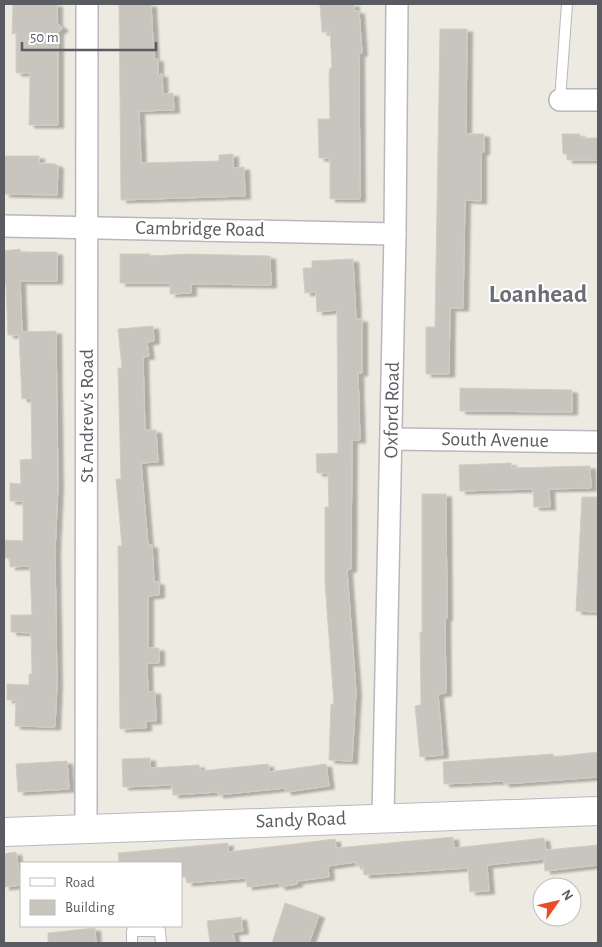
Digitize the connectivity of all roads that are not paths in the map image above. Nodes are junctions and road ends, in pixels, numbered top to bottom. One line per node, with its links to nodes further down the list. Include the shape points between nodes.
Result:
1 (87, 4): 7 (street, St Andrew's Road)
2 (397, 4): 8 (street, Oxford Road)
3 (567, 4): 4 (lane)
4 (560, 100): 5 (street)
5 (598, 100)
6 (4, 226): 7 (street, Cambridge Road)
7 (87, 227): 8 (street, Cambridge Road); 13 (street, St Andrew's Road)
8 (395, 234): 9 (street, Oxford Road)
9 (392, 439): 10 (street, South Avenue); 12 (street, Oxford Road)
10 (598, 442)
11 (598, 811): 12 (main road, Sandy Road)
12 (382, 817): 13 (main road, Sandy Road)
13 (86, 829): 14 (main road, Sandy Road)
14 (4, 832)
15 (132, 943): 16 (lane, via 132,931 160,931)
16 (161, 943)

